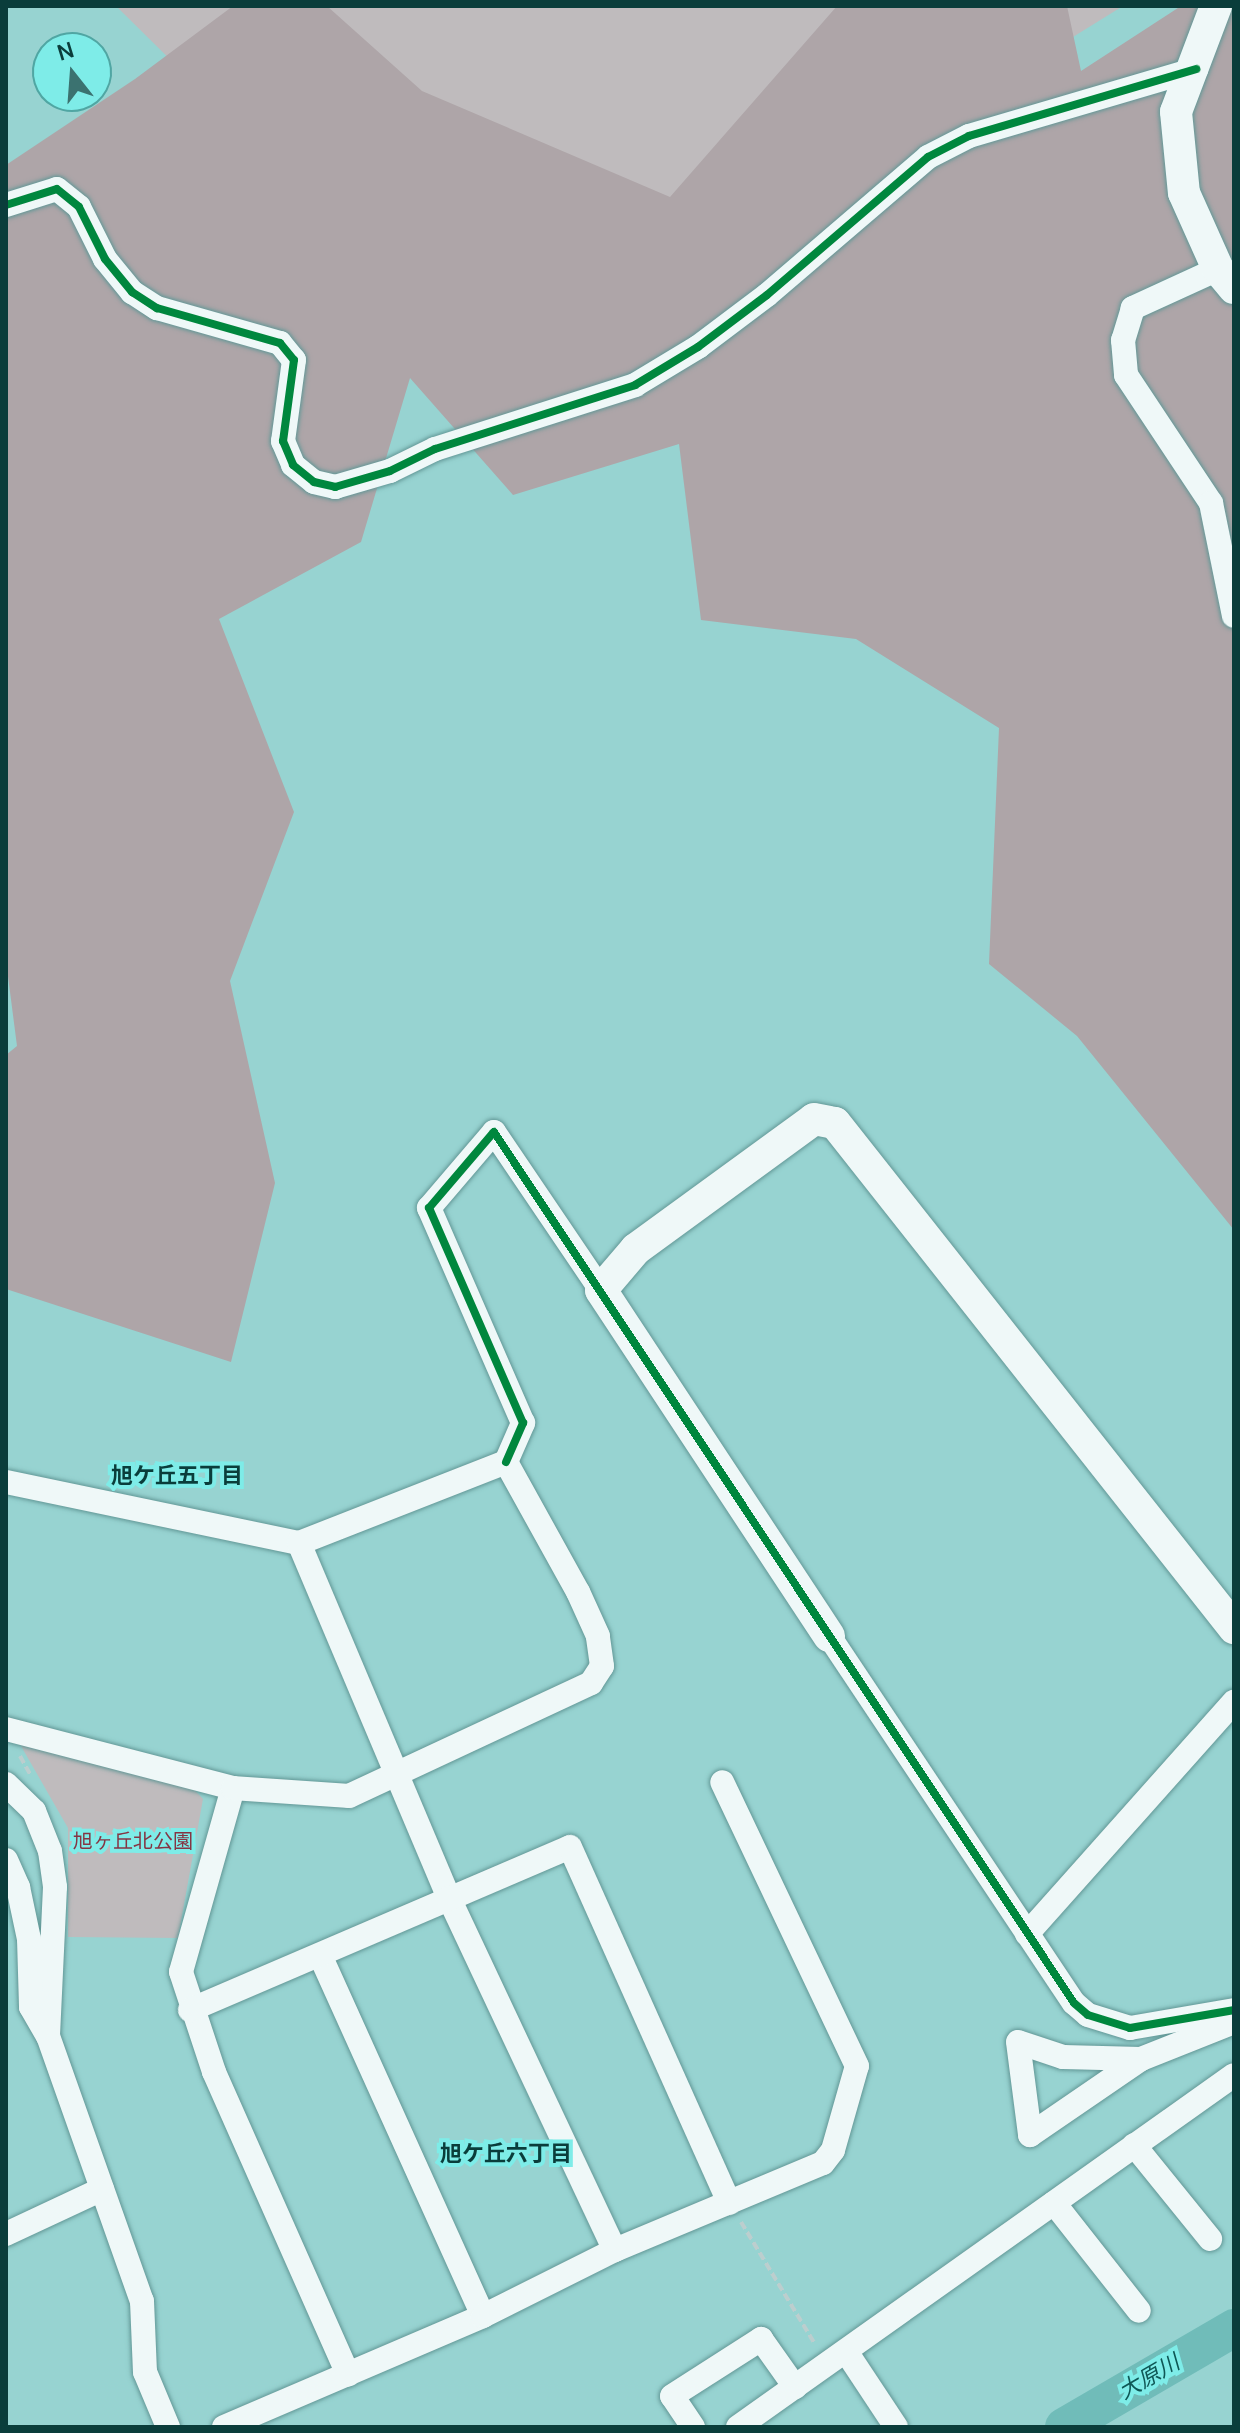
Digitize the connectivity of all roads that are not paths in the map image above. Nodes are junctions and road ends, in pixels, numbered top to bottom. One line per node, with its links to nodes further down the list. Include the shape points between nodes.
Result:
1 (1216, 10): 2 (street)
2 (1196, 69): 3 (street, via 969,136 928,157 767,295 698,347 635,385 335,487 314,482 293,465 283,441 294,360 280,343 157,308 132,292 105,259 79,207 57,189); 4 (street, via 1176,112 1184,193)
3 (6, 205)
4 (1226, 278): 5 (street, via 1133,308 1123,340 1126,375 1211,503)
5 (1233, 609)
6 (601, 1290): 7 (street, via 494,1132 429,1208 523,1423); 10 (street, via 636,1249 814,1119 835,1123); 11 (street)
7 (506, 1462): 9 (street); 14 (street, via 578,1592 598,1636 602,1666 591,1683)
8 (6, 1482): 9 (street)
9 (299, 1543): 14 (street)
10 (1234, 1628)
11 (829, 1636): 20 (street)
12 (1234, 1702): 20 (street)
13 (6, 1729): 17 (street)
14 (398, 1776): 17 (street, via 349,1796 323,1798); 19 (street)
15 (722, 1782): 30 (street, via 857,2066 833,2150 823,2163)
16 (6, 1784): 25 (street, via 34,1811 50,1851 55,1887)
17 (233, 1788): 23 (street, via 186,1941 181,1972)
18 (6, 1860): 25 (street, via 29,1939 31,2007)
19 (449, 1898): 21 (street); 30 (street, via 570,1847); 34 (street)
20 (1027, 1934): 24 (street, via 1074,2003 1105,2022 1130,2028)
21 (320, 1955): 23 (street); 36 (street)
22 (1234, 1993): 24 (street)
23 (190, 2010): 38 (street)
24 (1229, 2016): 26 (street)
25 (48, 2036): 29 (street)
26 (1141, 2059): 26 (street, via 1067,2109 1030,2135 1018,2042 1063,2057)
27 (1234, 2075): 28 (street)
28 (1134, 2145): 31 (street); 33 (street)
29 (102, 2189): 32 (street); 40 (street, via 142,2301 145,2372)
30 (729, 2203): 34 (street)
31 (1054, 2203): 35 (street); 37 (street)
32 (6, 2234)
33 (1210, 2239)
34 (615, 2250): 36 (street)
35 (1139, 2311)
36 (483, 2316): 38 (street)
37 (837, 2359): 39 (street); 44 (street)
38 (348, 2375): 41 (street)
39 (795, 2387): 42 (street, via 761,2339 672,2396); 43 (street)
40 (168, 2427)
41 (224, 2427)
42 (693, 2427)
43 (738, 2427)
44 (896, 2427)

